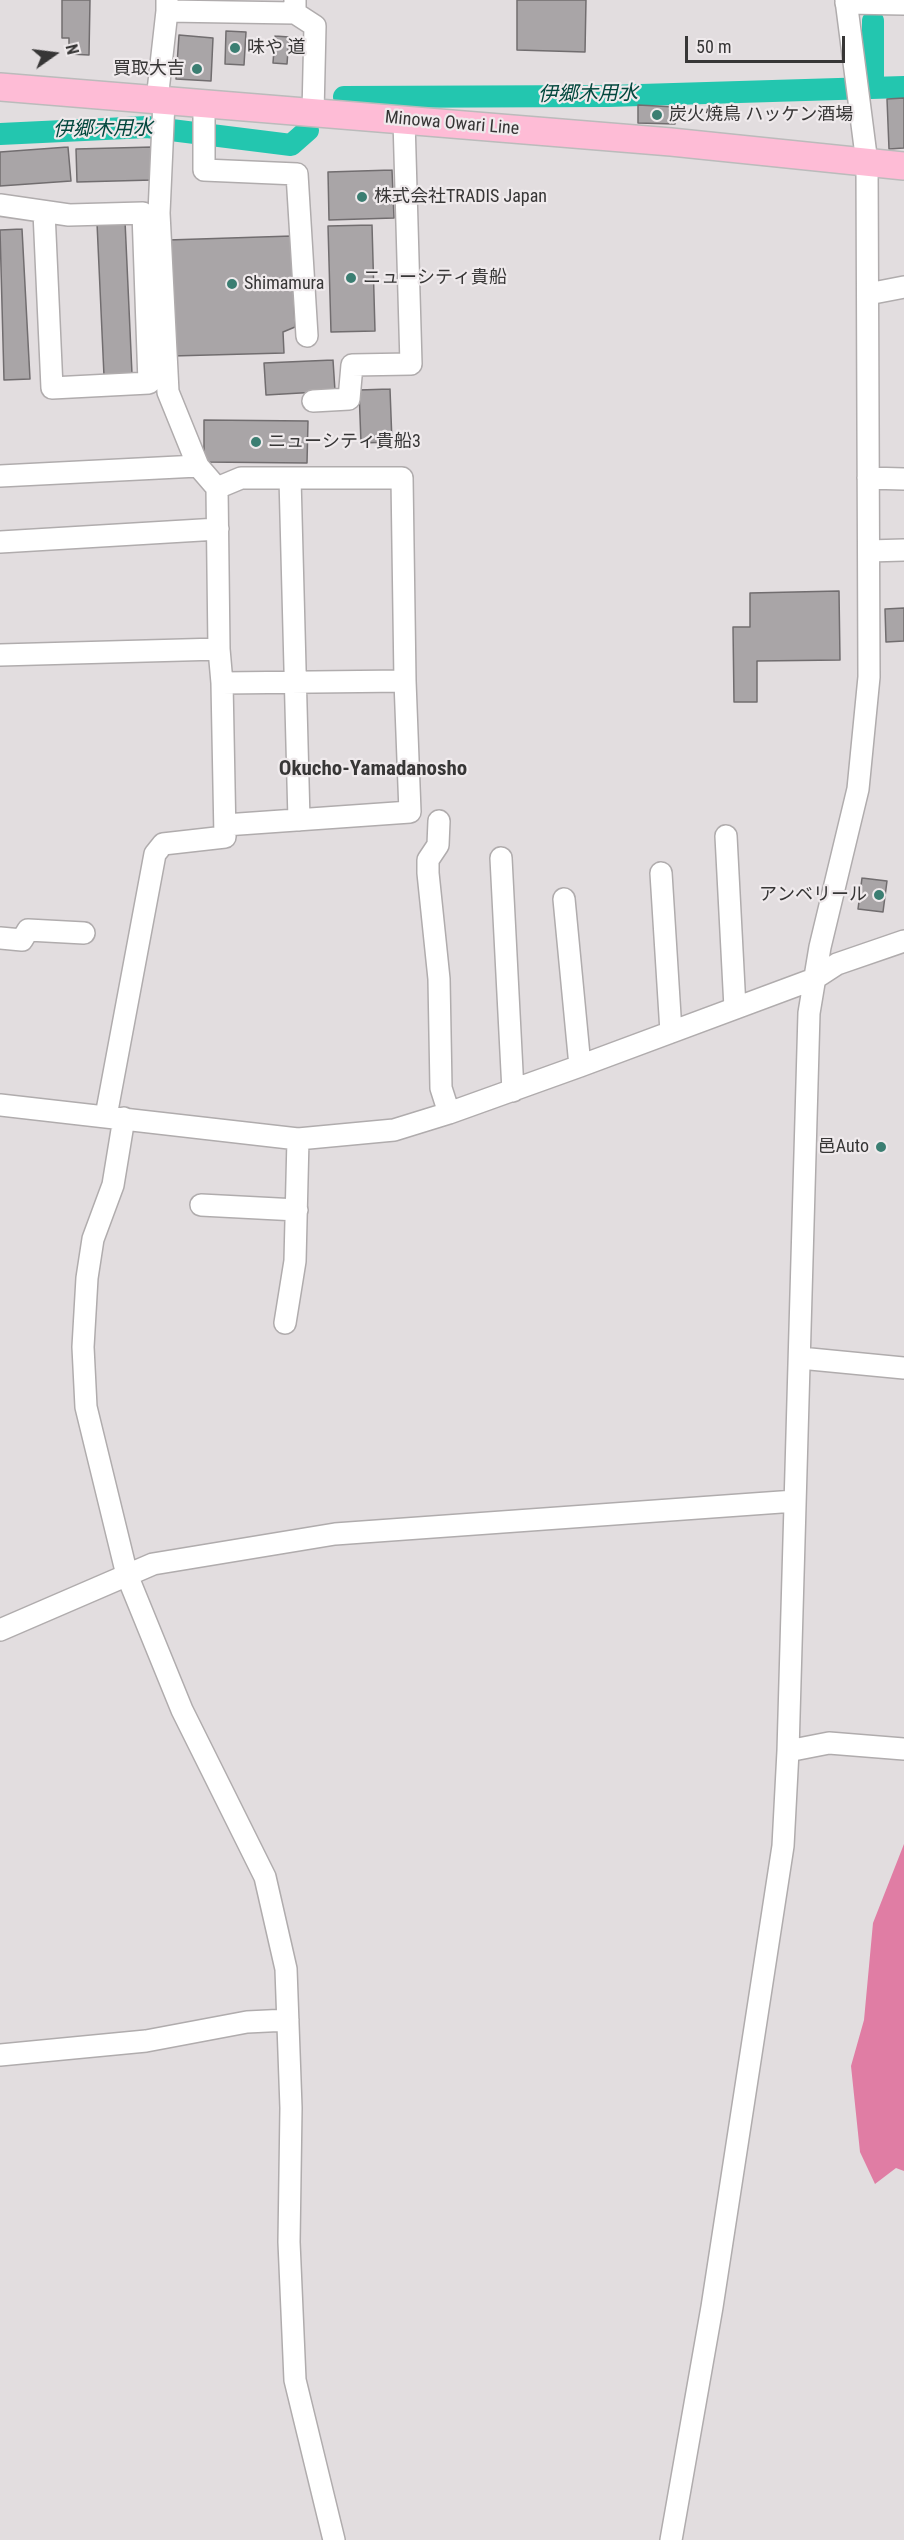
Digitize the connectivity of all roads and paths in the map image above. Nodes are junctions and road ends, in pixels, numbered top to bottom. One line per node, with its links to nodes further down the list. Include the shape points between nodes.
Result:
1 (846, 2): 2 (street); 10 (street)
2 (904, 3)
3 (167, 5): 4 (street); 6 (street)
4 (295, 6): 7 (street, via 315,26)
5 (0, 87): 6 (main road, Minowa Owari Line)
6 (160, 100): 9 (main road, Minowa Owari Line); 18 (street, via 159,213 168,392)
7 (313, 113): 8 (main road, Minowa Owari Line); 9 (main road, Minowa Owari Line)
8 (404, 120): 10 (main road, Minowa Owari Line); 17 (street, via 411,364 352,365 349,399)
9 (204, 124): 16 (street, via 204,170 297,174)
10 (867, 162): 11 (main road, Minowa Owari Line); 15 (street)
11 (904, 166)
12 (0, 205): 13 (street)
13 (44, 212): 13 (street, via 142,213 149,383 52,388)
14 (904, 287): 15 (street)
15 (868, 294): 21 (street)
16 (307, 336)
17 (313, 401)
18 (198, 466): 19 (street); 23 (street)
19 (0, 476)
20 (290, 478): 23 (street, via 241,478); 30 (street, via 402,478); 31 (street)
21 (868, 478): 22 (street); 27 (street)
22 (904, 479)
23 (217, 489): 24 (street)
24 (218, 530): 25 (street); 28 (street)
25 (0, 542)
26 (904, 550): 27 (street)
27 (869, 551): 43 (street, via 869,677 858,789)
28 (219, 649): 29 (street); 32 (street)
29 (0, 655)
30 (405, 681): 31 (street); 33 (street, via 410,812)
31 (296, 682): 32 (street); 33 (street)
32 (222, 683): 35 (street)
33 (299, 820): 35 (street)
34 (438, 821): 49 (street, via 438,845 428,860 428,873 439,979 441,1088)
35 (225, 825): 50 (street, via 225,837 163,844 154,854)
36 (726, 836): 44 (street)
37 (501, 858): 47 (street)
38 (661, 873): 45 (street)
39 (564, 899): 46 (street)
40 (84, 933): 41 (street, via 28,930 22,940)
41 (0, 938)
42 (904, 941): 43 (street, via 837,964)
43 (814, 979): 44 (street); 55 (street, via 809,1014)
44 (735, 1008): 45 (street)
45 (671, 1032): 46 (street)
46 (580, 1066): 47 (street)
47 (513, 1090): 49 (street)
48 (0, 1105): 50 (street)
49 (449, 1113): 51 (street, via 394,1130)
50 (115, 1117): 51 (street); 58 (street, via 113,1185 93,1239 83,1347 86,1407)
51 (298, 1139): 53 (street)
52 (201, 1205): 53 (street)
53 (297, 1210): 54 (street, via 295,1261)
54 (285, 1323)
55 (800, 1358): 56 (street); 57 (street)
56 (904, 1368)
57 (795, 1501): 58 (street, via 335,1534 153,1564); 61 (street)
58 (127, 1575): 59 (street); 62 (street, via 182,1710 265,1877 286,1969)
59 (0, 1630)
60 (904, 1749): 61 (street, via 829,1743)
61 (788, 1751): 65 (street, via 776,1900)
62 (288, 2020): 63 (street, via 248,2022 146,2041); 64 (street, via 289,2242 295,2380)
63 (0, 2055)
64 (334, 2540)
65 (671, 2540)

